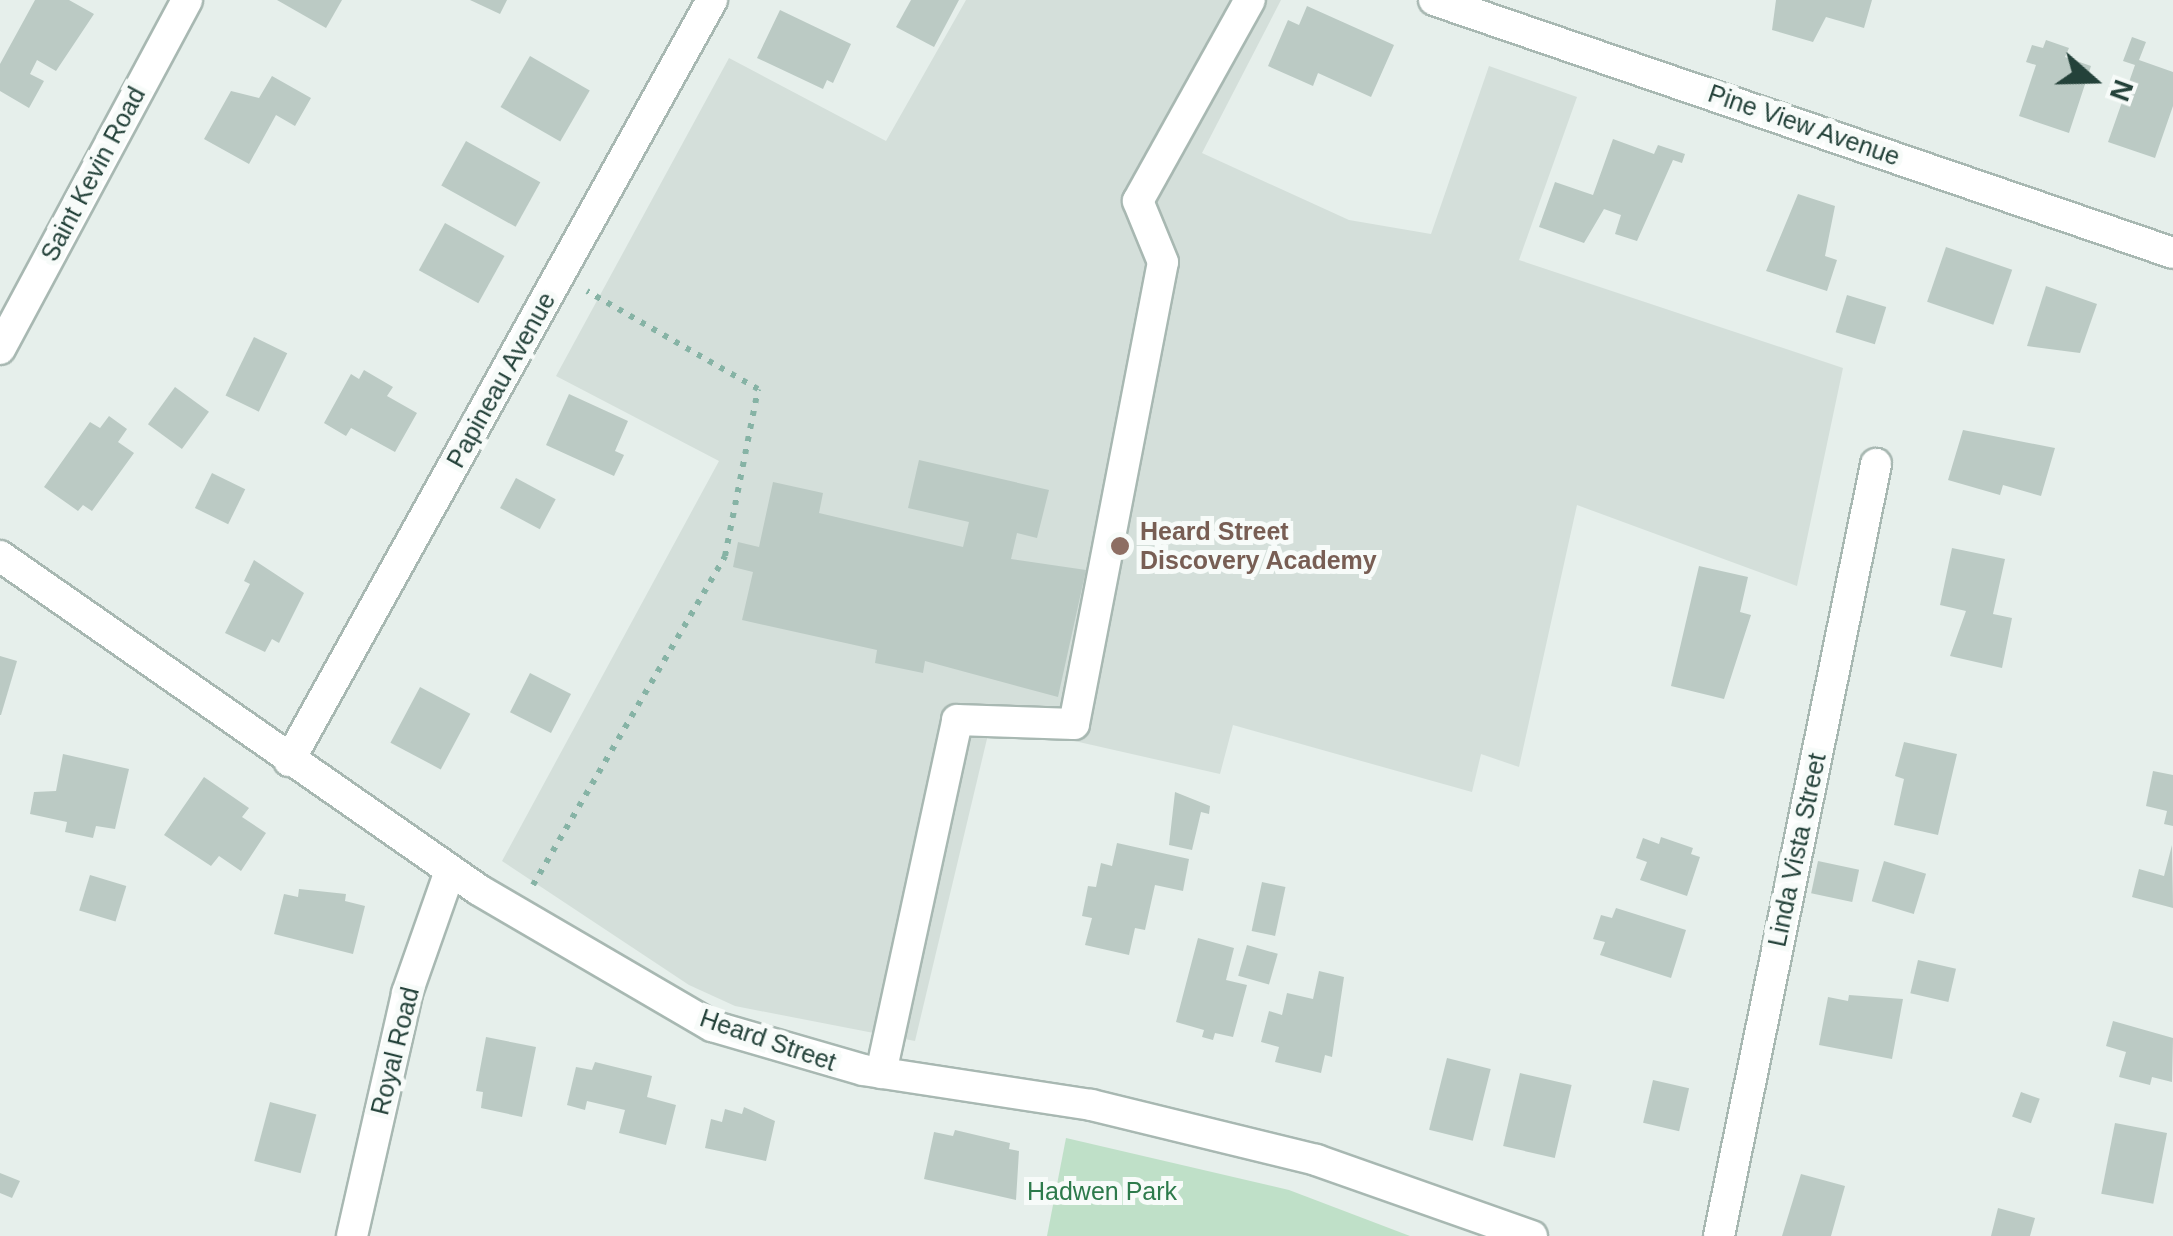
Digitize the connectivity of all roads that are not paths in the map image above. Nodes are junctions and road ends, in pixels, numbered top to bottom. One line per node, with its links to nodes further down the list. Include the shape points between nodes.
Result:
1 (187, 0): 6 (street, Saint Kevin Road)
2 (712, 0): 9 (street, Papineau Avenue)
3 (1250, 0): 11 (street, via 1138,201 1163,262 1074,724 957,720)
4 (1434, 0): 5 (street, Pine View Avenue)
5 (2173, 254)
6 (0, 349)
7 (1876, 464): 14 (street, Linda Vista Street)
8 (0, 556): 9 (street, Heard Street)
9 (289, 761): 10 (street, Heard Street)
10 (450, 871): 11 (street, Heard Street, via 712,1026); 12 (street, Royal Road, via 407,993)
11 (881, 1073): 13 (street, Heard Street, via 1091,1105 1316,1160)
12 (352, 1236)
13 (1532, 1236)
14 (1718, 1236)

